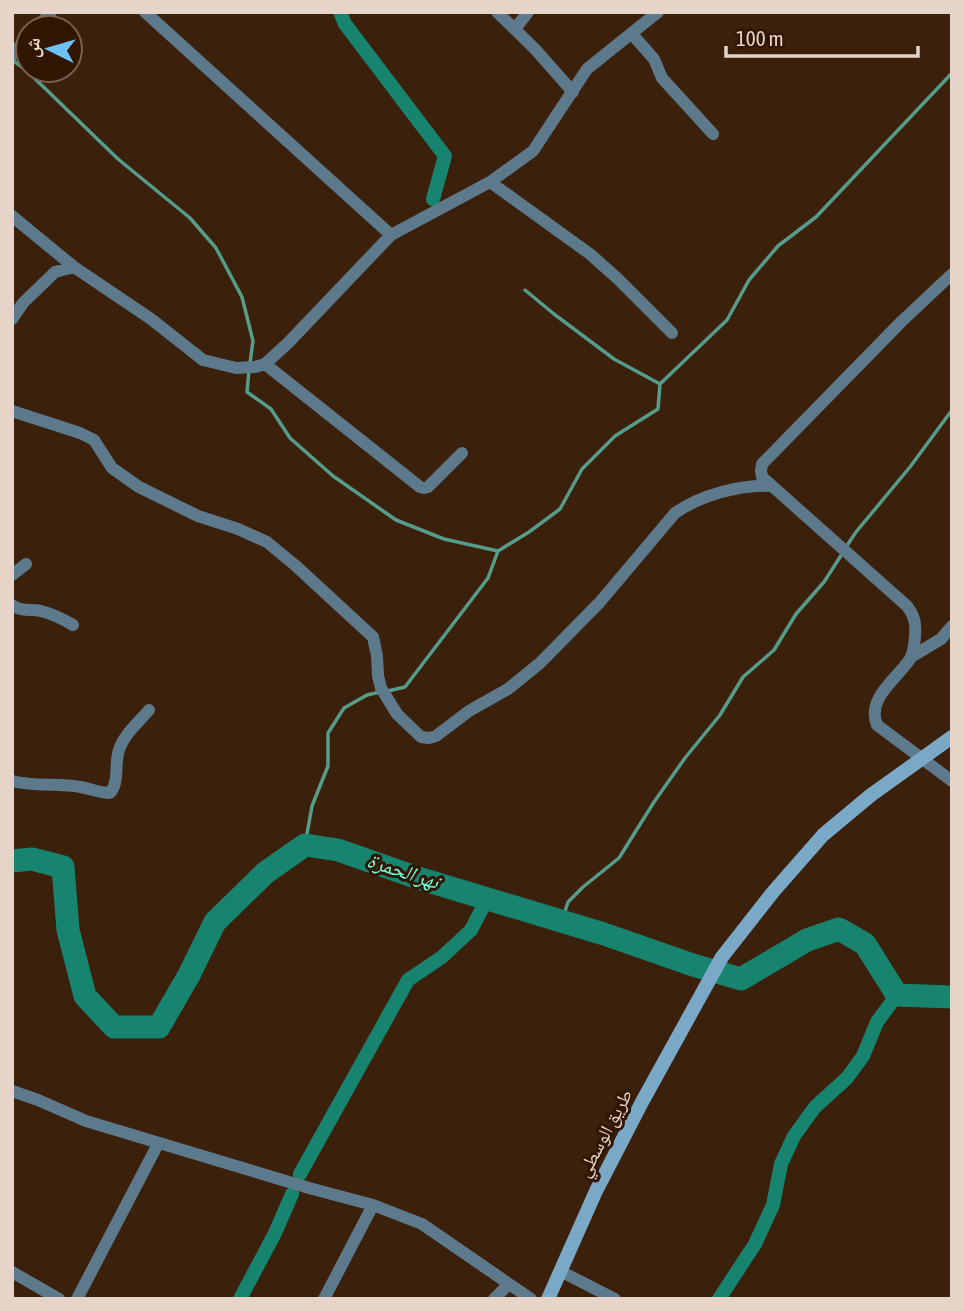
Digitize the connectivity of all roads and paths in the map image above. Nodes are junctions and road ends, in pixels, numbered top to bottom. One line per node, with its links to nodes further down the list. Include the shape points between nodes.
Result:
1 (145, 12): 11 (street)
2 (497, 12): 5 (street)
3 (528, 12): 5 (street)
4 (658, 12): 6 (street)
5 (515, 29): 7 (street)
6 (632, 34): 7 (street, via 587,69); 8 (street, via 654,59 662,78)
7 (573, 92): 9 (street, via 533,151)
8 (713, 134)
9 (490, 182): 11 (street); 15 (street, via 590,254)
10 (12, 216): 12 (street)
11 (391, 235): 16 (street, via 288,343)
12 (74, 267): 14 (street, via 55,272); 16 (street, via 203,360 236,368)
13 (952, 274): 19 (street, via 762,464 762,477)
14 (12, 319)
15 (672, 333)
16 (260, 366): 18 (street, via 420,487 428,487)
17 (12, 411): 19 (street, via 94,440 112,468 139,487 267,542 373,637 381,688 401,718 421,737 429,738 521,680 559,646 675,513 725,491)
18 (462, 453)
19 (772, 486): 25 (street, via 913,613)
20 (26, 564): 21 (street)
21 (12, 575)
22 (12, 605): 23 (street)
23 (73, 625)
24 (952, 626): 25 (street, via 941,639)
25 (911, 657): 28 (street, via 877,700 874,718)
26 (149, 710): 29 (street, via 120,745 110,793)
27 (952, 737): 28 (main road)
28 (921, 758): 30 (street); 34 (main road, طريق الوسطي, via 823,835 722,957 596,1191)
29 (12, 781)
30 (952, 781)
31 (12, 1091): 32 (street)
32 (158, 1144): 33 (street); 38 (street)
33 (373, 1205): 36 (street, via 422,1224); 39 (street)
34 (560, 1271): 42 (main road, طريق الوسطي); 43 (street)
35 (12, 1272): 37 (street)
36 (509, 1284): 40 (street); 41 (street)
37 (59, 1299)
38 (77, 1299)
39 (324, 1299)
40 (494, 1299)
41 (531, 1299)
42 (548, 1299)
43 (615, 1299)

